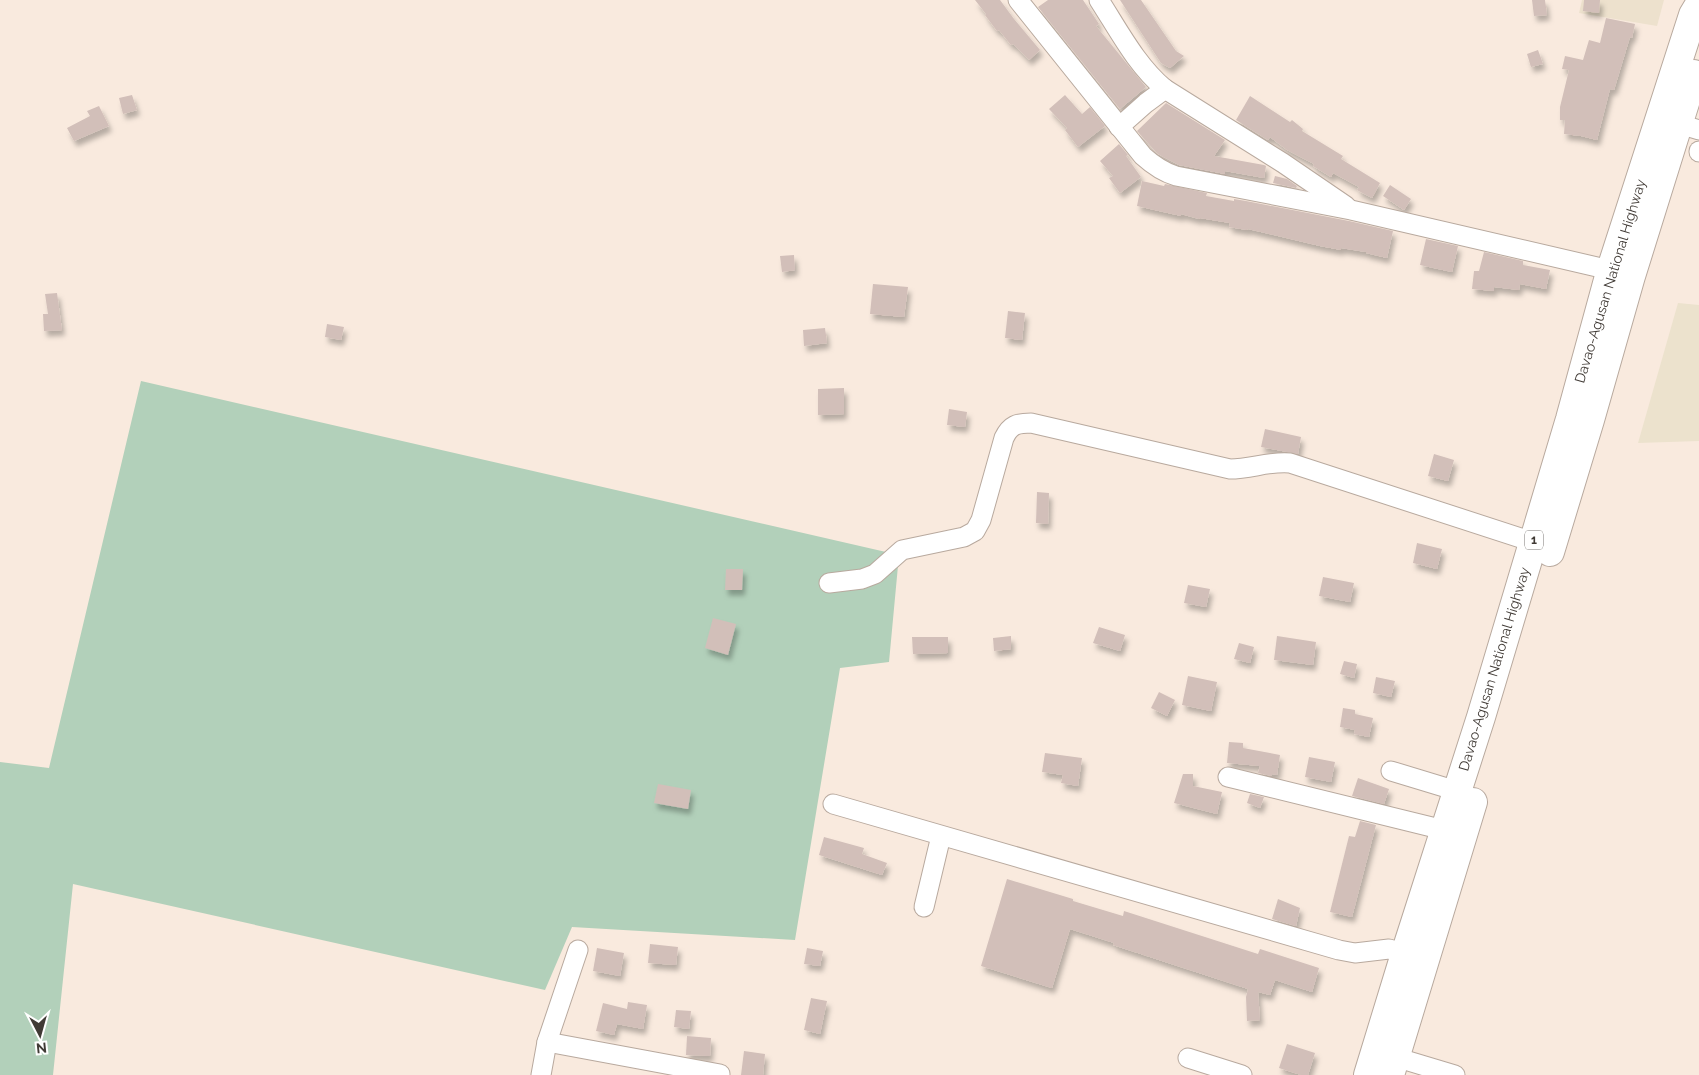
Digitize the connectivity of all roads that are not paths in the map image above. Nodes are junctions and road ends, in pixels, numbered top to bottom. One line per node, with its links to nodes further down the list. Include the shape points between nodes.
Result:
1 (1018, 0): 6 (street)
2 (1099, 0): 5 (street, via 1144,68)
3 (1699, 5): 8 (highway, Davao-Agusan National Highway / 1, via 1693,15)
4 (1699, 57): 7 (highway, Davao-Agusan National Highway / 1)
5 (1166, 89): 6 (street); 9 (street)
6 (1119, 127): 9 (street, via 1143,156 1163,172)
7 (1689, 127): 8 (highway, Davao-Agusan National Highway / 1)
8 (1654, 170): 10 (highway, Davao-Agusan National Highway / 1)
9 (1351, 210): 10 (street)
10 (1621, 272): 11 (highway, Davao-Agusan National Highway / 1, via 1570,419)
11 (1535, 556): 12 (street, via 1290,463 1230,469 1024,423 1014,425 1004,438 981,520 974,531 964,537 902,550 862,580); 15 (highway, Davao-Agusan National Highway / 1); 21 (highway, Davao-Agusan National Highway / 1)
12 (829, 583)
13 (1391, 771): 15 (street)
14 (1228, 777): 17 (street)
15 (1457, 791): 17 (highway, Davao-Agusan National Highway / 1)
16 (833, 804): 18 (street)
17 (1444, 830): 21 (highway, Davao-Agusan National Highway / 1)
18 (941, 836): 19 (street); 21 (street, via 1339,950 1356,953 1381,949)
19 (924, 907)
20 (578, 950): 22 (street)
21 (1415, 956): 24 (highway, Davao-Agusan National Highway / 1); 28 (highway, Davao-Agusan National Highway / 1)
22 (547, 1042): 25 (street); 26 (street)
23 (1188, 1058): 27 (street)
24 (1392, 1066): 29 (street)
25 (720, 1074)
26 (541, 1075)
27 (1242, 1075)
28 (1368, 1075)
29 (1455, 1075)

